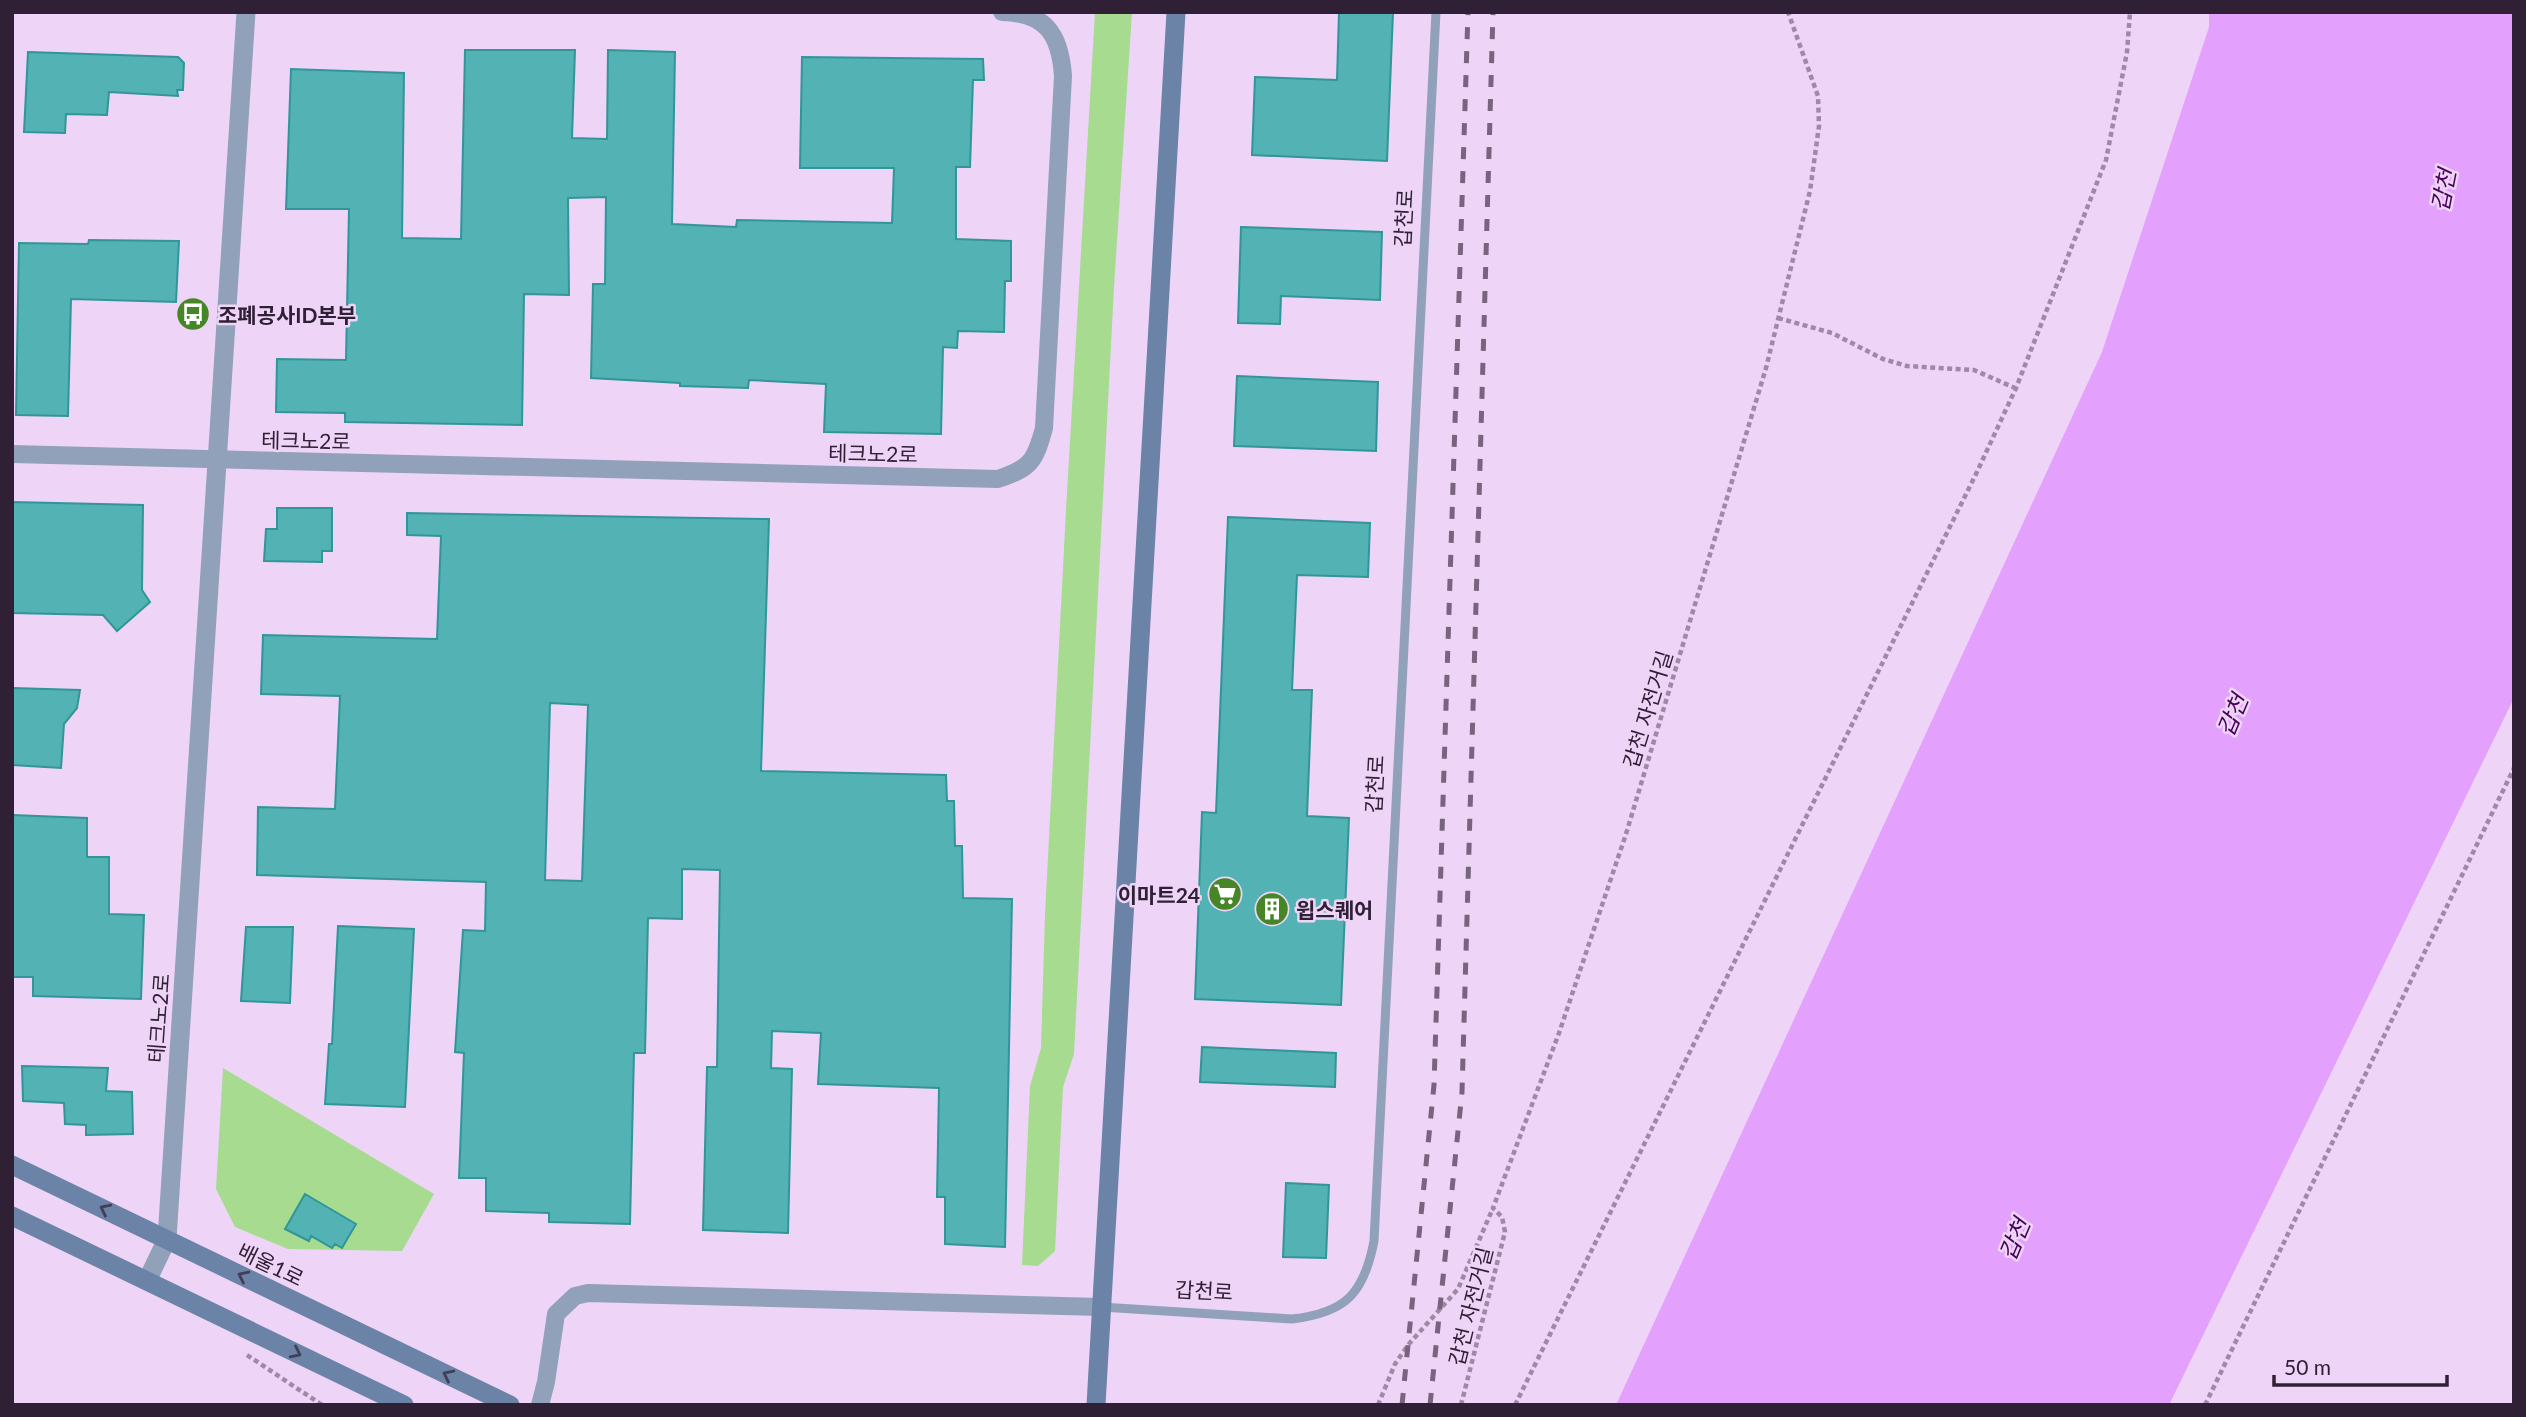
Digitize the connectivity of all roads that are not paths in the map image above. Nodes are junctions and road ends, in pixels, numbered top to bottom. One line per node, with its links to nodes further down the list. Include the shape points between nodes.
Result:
1 (246, 12): 6 (street, 테크노2로)
2 (1002, 12): 6 (street, 테크노2로, via 1040,20 1054,34 1063,76 1044,428 1037,454 1021,471 984,478)
3 (1176, 12): 11 (main road)
4 (1436, 12): 11 (lane, 갑천로, via 1370,1262 1352,1297 1317,1316)
5 (12, 454): 6 (street, 테크노2로)
6 (218, 461): 9 (street, 테크노2로)
7 (12, 1165): 9 (main road, 배울1로, one-way to 7)
8 (12, 1216): 10 (main road)
9 (167, 1239): 10 (street, 테크노2로); 13 (main road, 배울1로, one-way to 9)
10 (147, 1281): 12 (main road, one-way to 12)
11 (1101, 1307): 14 (street, via 588,1293 575,1296 556,1314); 15 (main road)
12 (404, 1405)
13 (510, 1405)
14 (540, 1405)
15 (1096, 1405)

